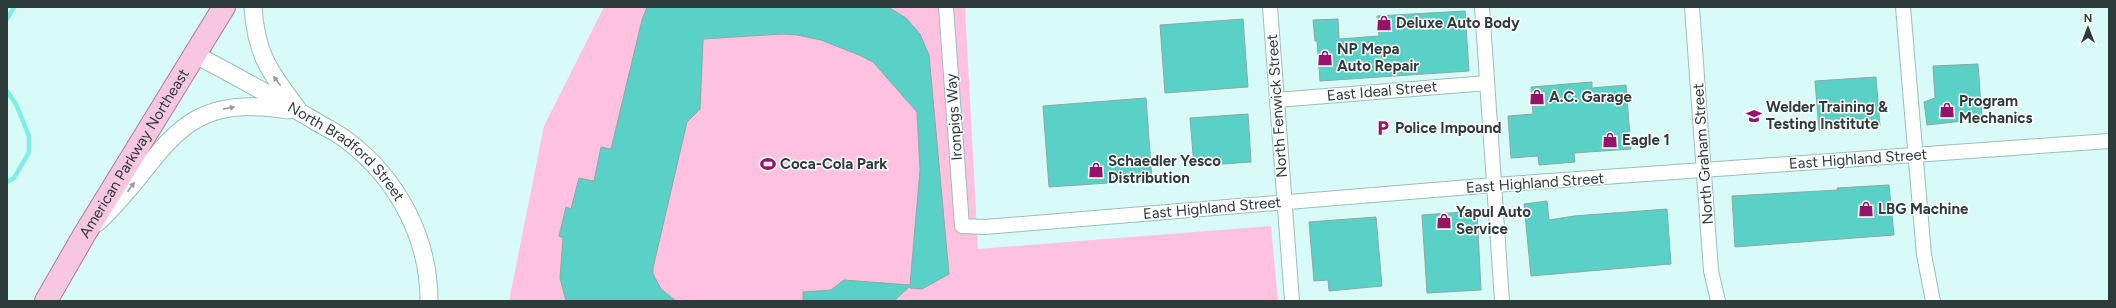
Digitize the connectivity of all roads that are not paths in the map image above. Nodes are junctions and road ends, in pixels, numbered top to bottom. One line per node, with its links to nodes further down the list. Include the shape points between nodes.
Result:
1 (224, 7): 8 (main road, American Parkway Northeast)
2 (253, 7): 11 (street, one-way to 2, via 272,74 261,53 254,31)
3 (946, 7): 17 (street, Ironpigs Way)
4 (1270, 7): 10 (street, North Fenwick Street)
5 (1482, 7): 9 (street)
6 (1692, 7): 14 (street, North Graham Street)
7 (1903, 7): 13 (street)
8 (196, 55): 11 (street, North Bradford Street); 18 (main road, American Parkway Northeast)
9 (1487, 82): 10 (street, East Ideal Street); 15 (street)
10 (1276, 100): 16 (street, North Fenwick Street)
11 (300, 112): 18 (street, one-way to 11, via 118,203 173,135 204,114 240,106 266,106); 20 (street, North Bradford Street, via 348,141 374,165 394,190 411,219 423,252)
12 (2109, 141): 13 (street, East Highland Street)
13 (1916, 155): 14 (street, East Highland Street); 24 (street, via 1925,263)
14 (1704, 170): 15 (street, East Highland Street); 23 (street, North Graham Street, via 1711,271)
15 (1494, 185): 16 (street, East Highland Street); 22 (street)
16 (1284, 202): 17 (street, East Highland Street, via 992,226); 21 (street, North Fenwick Street)
17 (962, 226)
18 (84, 235): 19 (main road, American Parkway Northeast)
19 (46, 301)
20 (429, 301)
21 (1292, 301)
22 (1502, 301)
23 (1718, 301)
24 (1933, 301)

